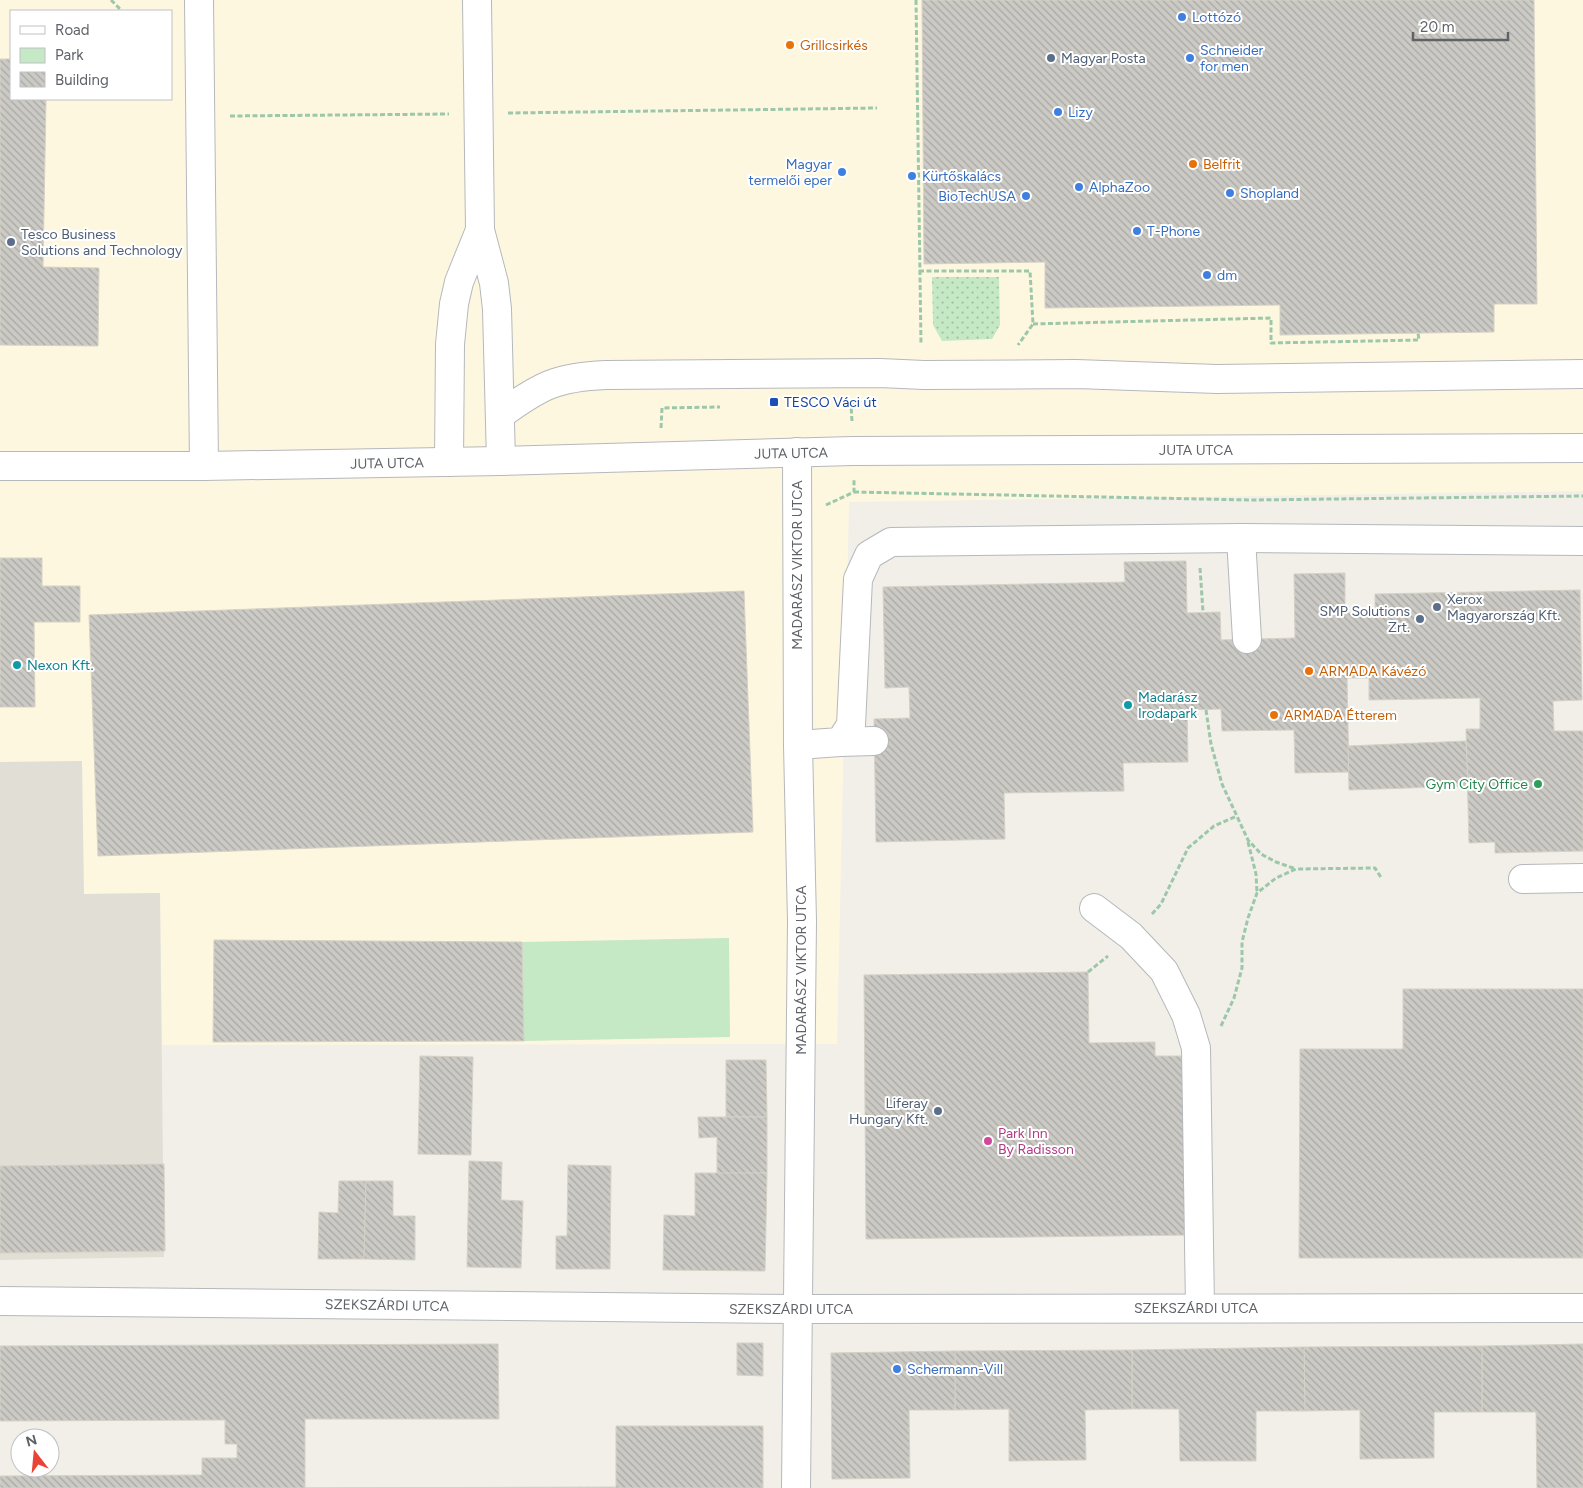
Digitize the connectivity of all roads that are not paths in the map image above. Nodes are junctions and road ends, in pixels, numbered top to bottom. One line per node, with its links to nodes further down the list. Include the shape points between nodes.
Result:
1 (199, 0): 11 (street)
2 (478, 0): 3 (street)
3 (480, 230): 5 (street, via 494,283 497,309); 9 (street, via 459,282 454,304 450,344)
4 (1583, 374): 5 (street, via 1217,380 1076,374 616,375 554,382)
5 (500, 415): 8 (street)
6 (1583, 448): 7 (street, JUTA UTCA)
7 (796, 452): 8 (street, JUTA UTCA); 17 (street, MADARÁSZ VIKTOR UTCA)
8 (501, 461): 9 (street, JUTA UTCA)
9 (449, 462): 11 (street, JUTA UTCA)
10 (0, 466): 11 (street, JUTA UTCA)
11 (204, 466)
12 (1241, 538): 13 (street); 14 (street); 16 (street, via 891,542 869,555 858,579 851,725)
13 (1583, 541)
14 (1247, 639)
15 (874, 741): 16 (street)
16 (840, 742): 17 (street)
17 (798, 744): 24 (street, MADARÁSZ VIKTOR UTCA, via 802,931)
18 (1583, 878): 19 (street)
19 (1524, 879)
20 (1094, 908): 22 (street, via 1131,936 1164,971 1186,1015 1196,1048)
21 (0, 1301): 24 (street, SZEKSZÁRDI UTCA)
22 (1200, 1308): 23 (street, SZEKSZÁRDI UTCA); 24 (street, SZEKSZÁRDI UTCA)
23 (1583, 1308)
24 (798, 1309): 25 (street, MADARÁSZ VIKTOR UTCA)
25 (796, 1488)

